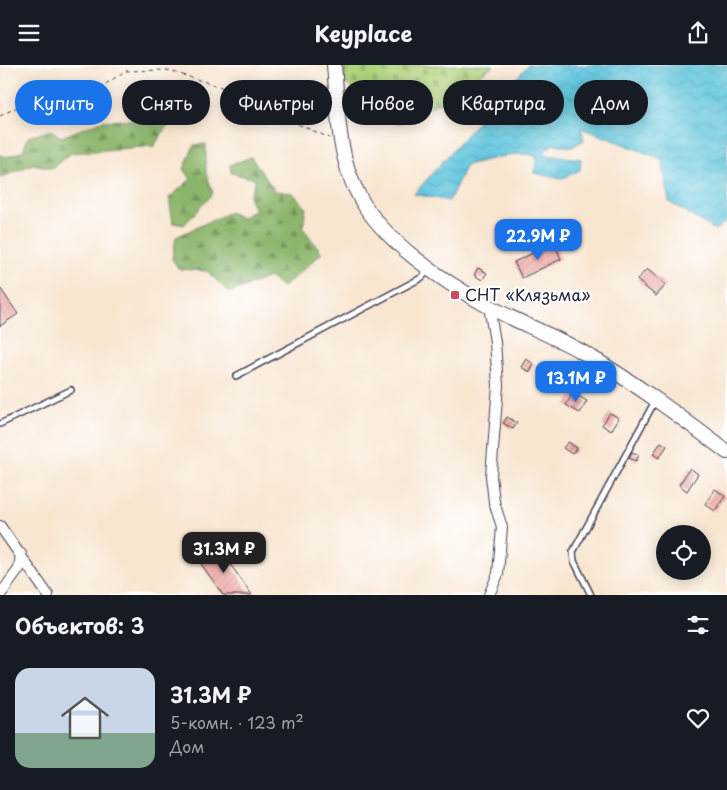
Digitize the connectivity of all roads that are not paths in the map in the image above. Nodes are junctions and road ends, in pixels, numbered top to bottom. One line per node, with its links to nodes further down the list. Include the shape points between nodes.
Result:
1 (334, 65): 2 (street, via 341,143 350,179 379,227)
2 (430, 269): 3 (street); 4 (lane, via 421,278)
3 (489, 306): 6 (street, via 583,353); 13 (street, via 498,385 491,476 494,502 502,527 498,574)
4 (236, 376)
5 (71, 390): 7 (lane)
6 (657, 399): 8 (street); 14 (lane, via 573,552 574,561)
7 (0, 424)
8 (727, 452)
9 (0, 526): 10 (street)
10 (20, 554): 11 (street, via 19,569); 12 (street)
11 (0, 595)
12 (48, 595)
13 (488, 595)
14 (591, 595)

